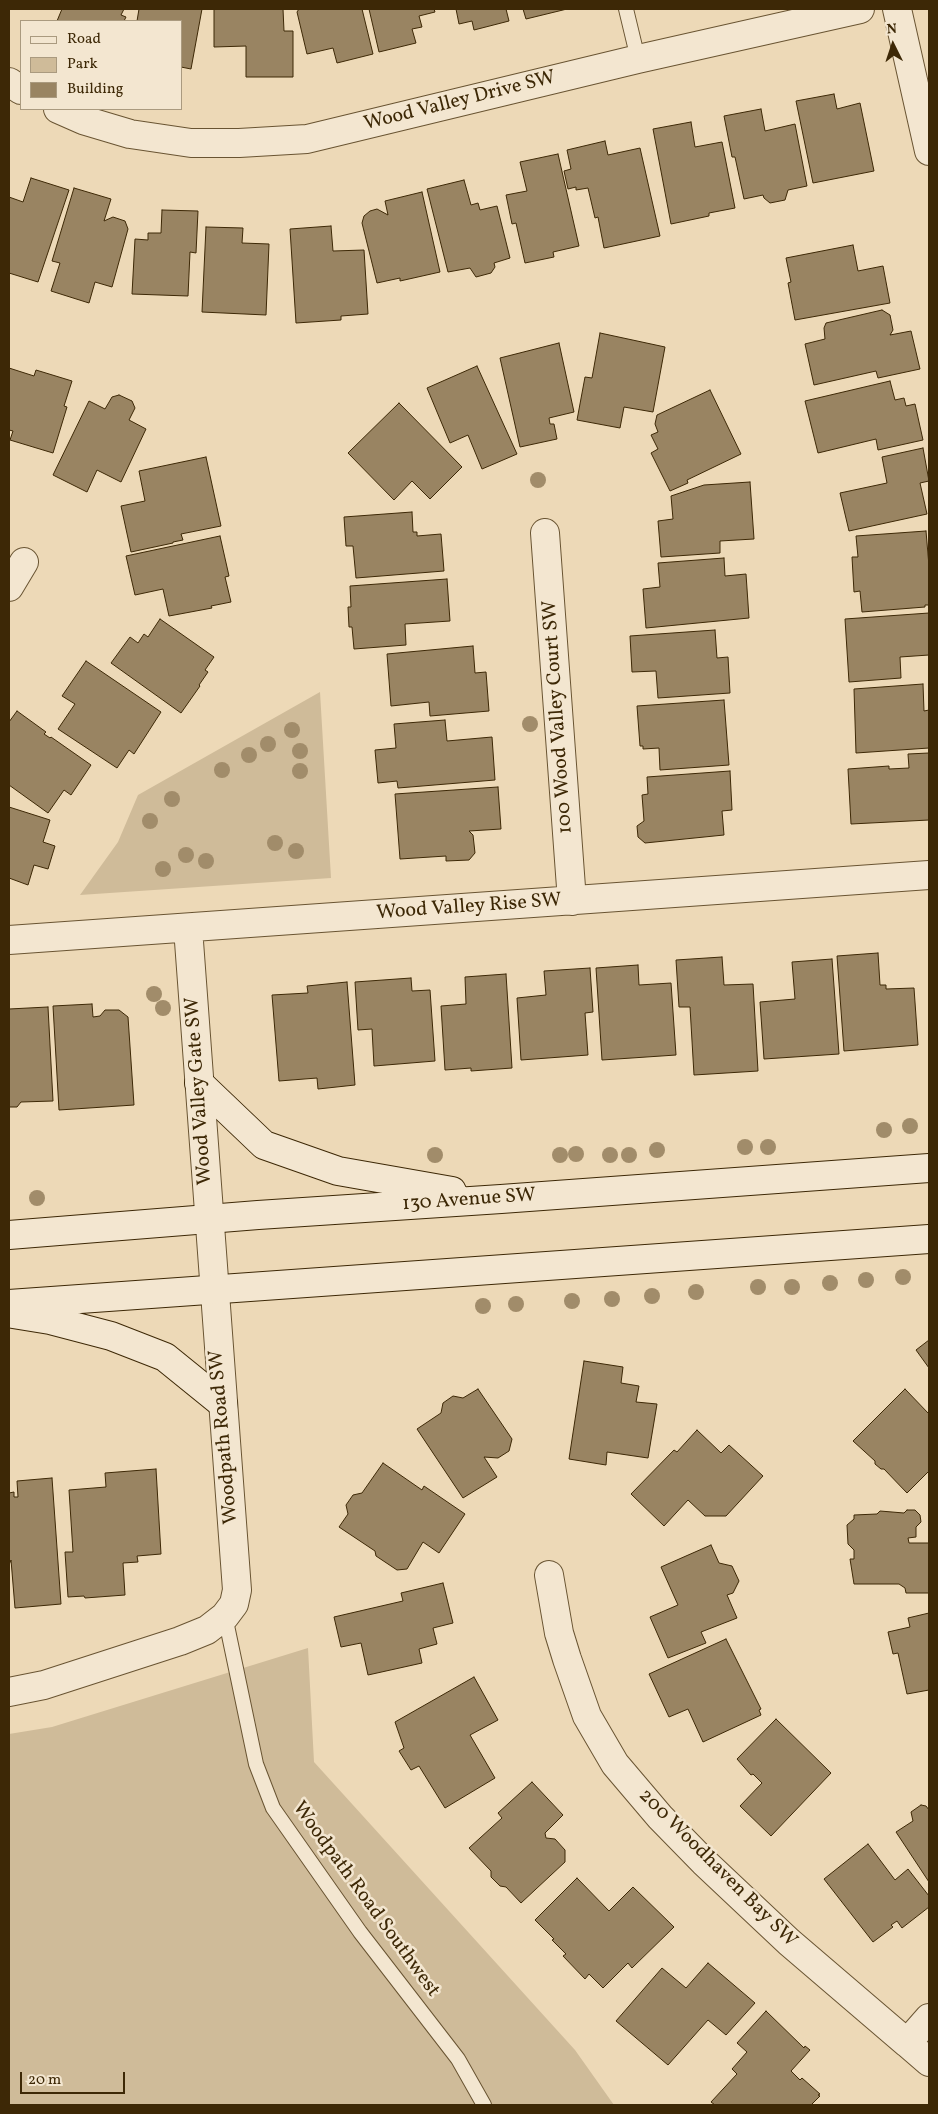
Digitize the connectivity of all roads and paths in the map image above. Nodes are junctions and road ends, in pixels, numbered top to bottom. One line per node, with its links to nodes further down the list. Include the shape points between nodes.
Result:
1 (626, 9): 4 (lane)
2 (860, 9): 4 (street, Wood Valley Drive SW)
3 (897, 9): 8 (street)
4 (638, 59): 7 (street, Wood Valley Drive SW, via 308,139 275,142 191,142 130,134)
5 (9, 82): 6 (street)
6 (20, 89)
7 (60, 110)
8 (929, 151)
9 (545, 532): 13 (street, 100 Wood Valley Court SW)
10 (24, 562): 11 (street)
11 (9, 587)
12 (929, 875): 13 (street, Wood Valley Rise SW)
13 (572, 901): 14 (street, Wood Valley Rise SW)
14 (188, 928): 15 (street, Wood Valley Rise SW); 16 (street, Wood Valley Gate SW)
15 (9, 940)
16 (199, 1083): 18 (street, via 264,1145 338,1171); 19 (street, Wood Valley Gate SW)
17 (929, 1168): 18 (street, 130 Avenue SW)
18 (500, 1199): 19 (street, 130 Avenue SW)
19 (209, 1218): 20 (street, 130 Avenue SW); 22 (street, Wood Valley Gate SW)
20 (9, 1235)
21 (929, 1239): 23 (street)
22 (212, 1255): 23 (street, Woodpath Road SW)
23 (214, 1289): 24 (street); 26 (street, Woodpath Road SW)
24 (9, 1304)
25 (9, 1314): 26 (street, via 50,1320 111,1336 165,1357)
26 (223, 1404): 28 (street, Woodpath Road SW, via 237,1590 234,1604)
27 (549, 1575): 31 (street, 200 Woodhaven Bay SW, via 559,1634 567,1659 587,1716 615,1764 704,1862 788,1942)
28 (225, 1616): 29 (street, via 207,1630 180,1641 44,1685); 33 (lane, Woodpath Road Southwest, via 256,1764 273,1808 360,1932 458,2060)
29 (9, 1692)
30 (929, 2018): 31 (street)
31 (907, 2043): 32 (street, 200 Woodhaven Bay SW)
32 (929, 2062)
33 (484, 2105)

